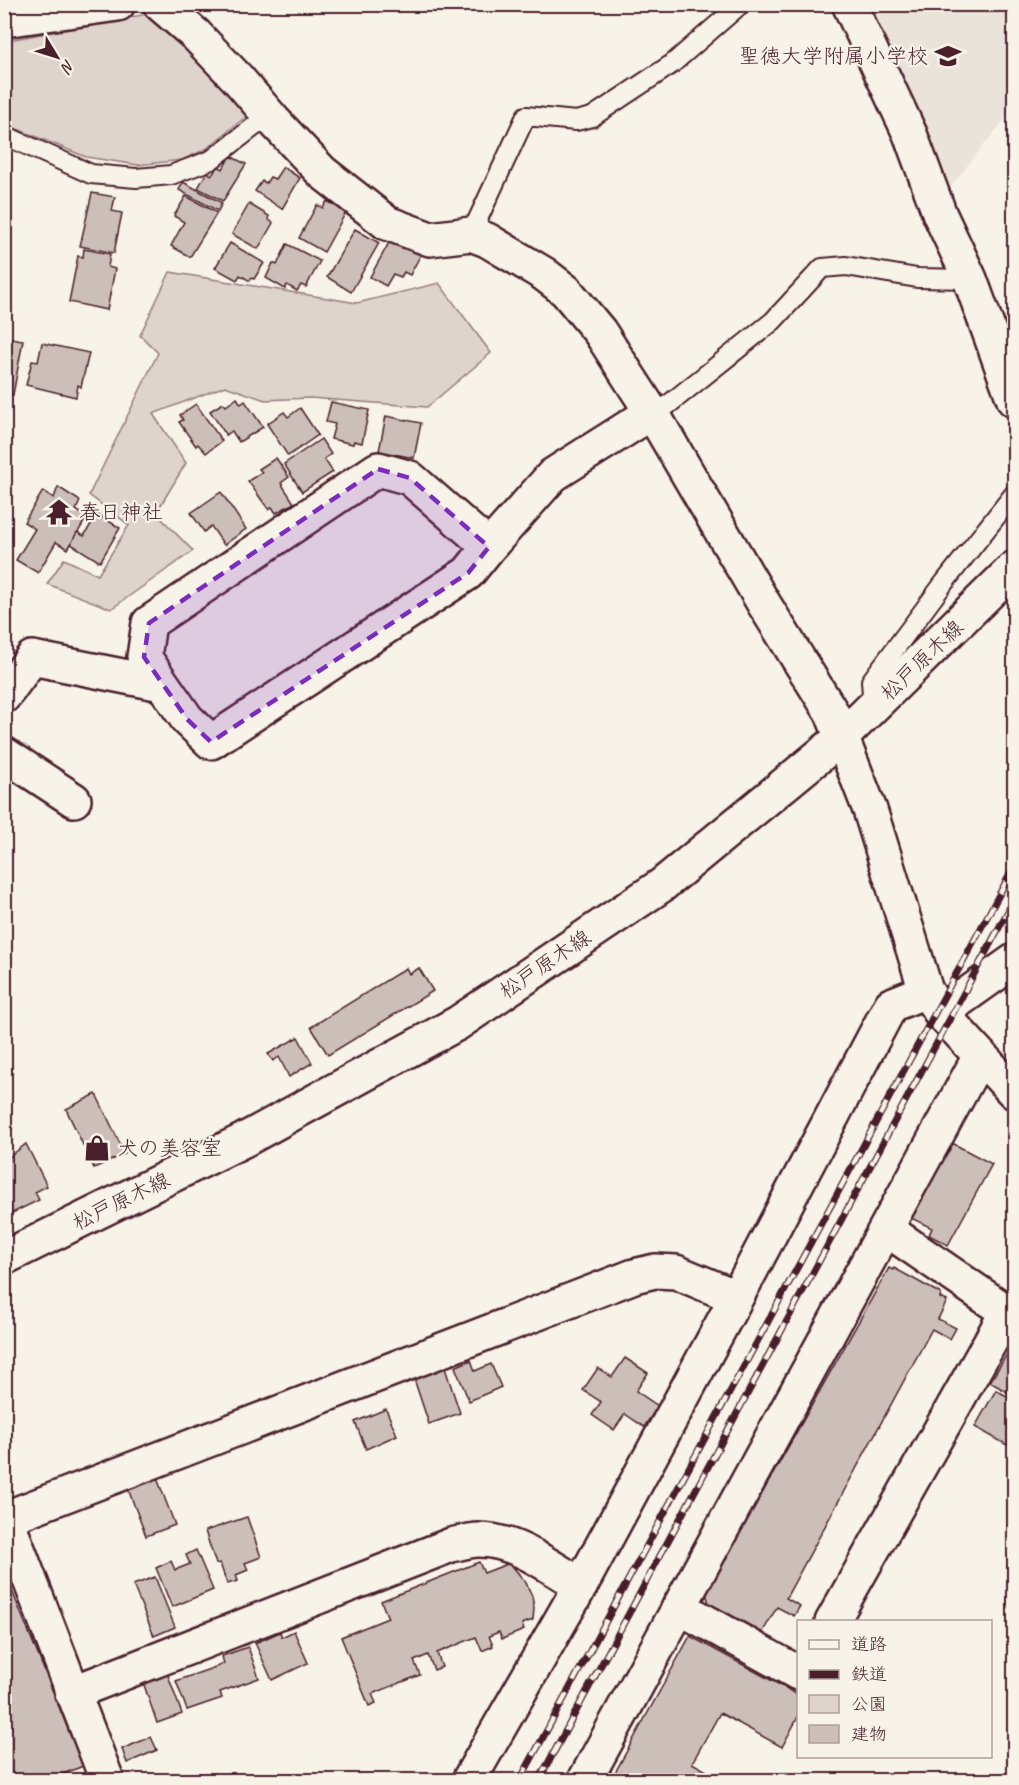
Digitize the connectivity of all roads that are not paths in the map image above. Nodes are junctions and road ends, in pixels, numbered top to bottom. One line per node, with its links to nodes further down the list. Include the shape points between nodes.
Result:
1 (118, 4): 5 (street)
2 (160, 4): 6 (street, via 196,35)
3 (741, 4): 8 (lane, via 672,64 592,117 576,121 526,116)
4 (849, 4): 9 (street, via 910,134 940,215)
5 (4, 20)
6 (268, 115): 7 (lane, via 211,160 171,176 91,174); 8 (street, via 322,172 387,223 430,239)
7 (4, 135)
8 (471, 234): 11 (street, via 510,253 566,291 600,332)
9 (970, 279): 10 (street); 11 (lane, via 917,278 846,266 822,268 773,321)
10 (1014, 400)
11 (653, 415): 13 (street, via 553,475); 18 (street, via 832,713)
12 (1014, 494): 17 (lane, via 872,681)
13 (489, 547): 15 (street, via 468,573 211,742 186,720); 15 (street, via 410,477 378,469 149,623 144,657)
14 (1014, 568): 17 (street, 松戸原木線)
15 (162, 684): 16 (street, via 32,658)
16 (4, 696)
17 (873, 707): 18 (street, 松戸原木線)
18 (841, 738): 22 (street, via 870,810); 26 (street, 松戸原木線, via 662,885 458,1023 244,1140)
19 (4, 754): 20 (street)
20 (74, 800)
21 (1014, 961): 22 (street)
22 (933, 1002): 23 (street); 27 (street, via 891,1005)
23 (980, 1056): 24 (street); 25 (street)
24 (1014, 1092)
25 (886, 1229): 29 (street); 30 (street, via 1007,1312)
26 (4, 1258)
27 (736, 1297): 28 (street); 32 (street, via 676,1272 634,1276 6,1518)
28 (581, 1585): 32 (street, via 499,1542 478,1540 451,1545); 34 (street)
29 (679, 1607): 31 (street); 35 (street)
30 (833, 1620)
31 (797, 1672)
32 (72, 1693): 33 (street)
33 (107, 1780)
34 (469, 1780)
35 (585, 1780)

